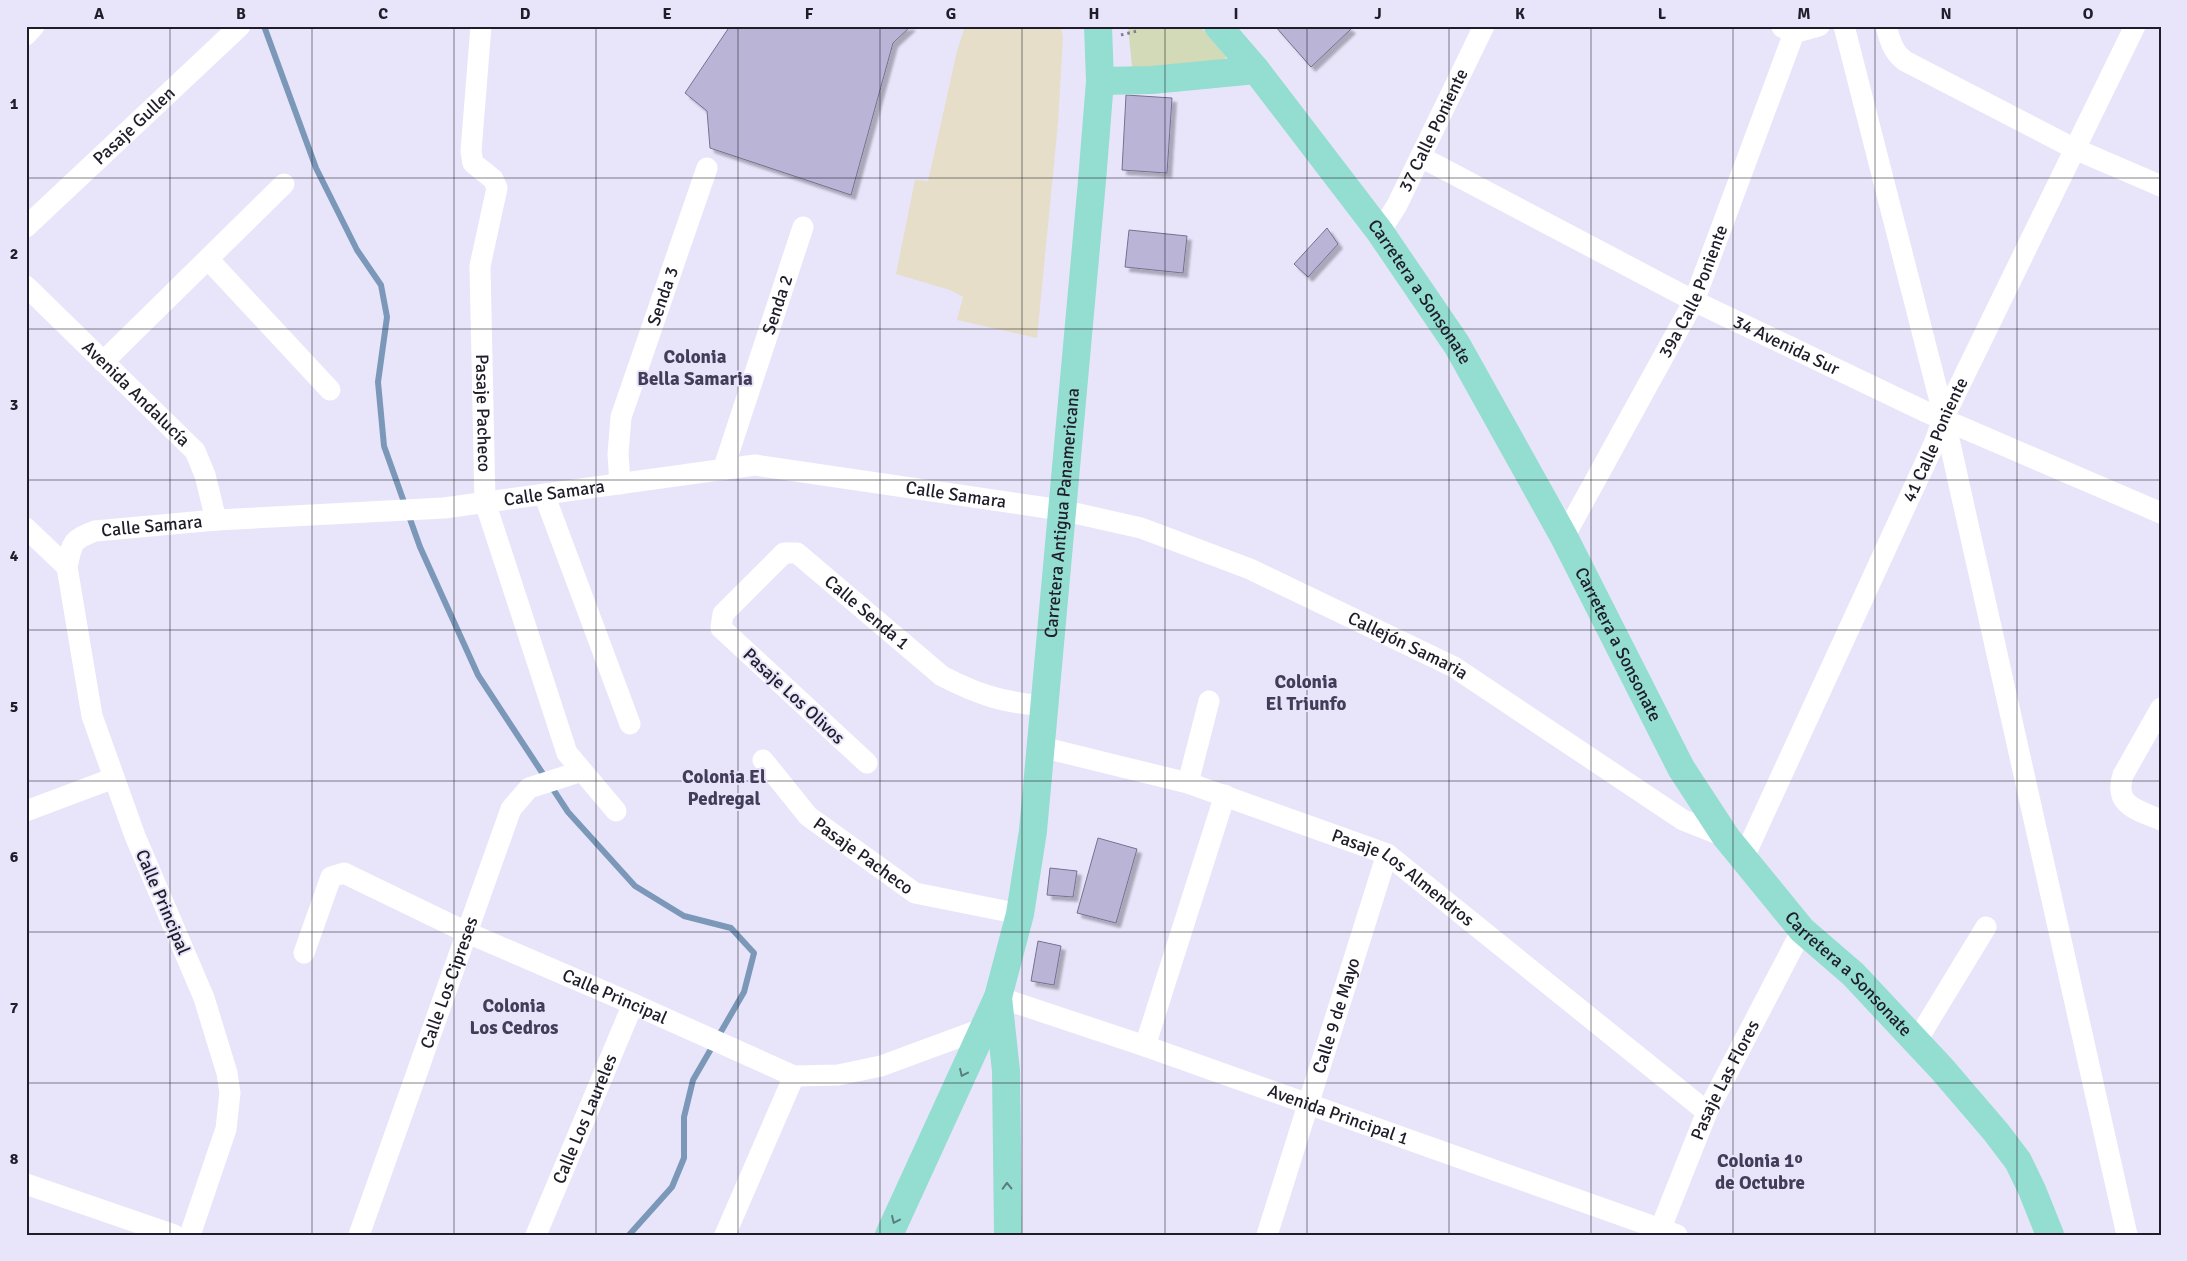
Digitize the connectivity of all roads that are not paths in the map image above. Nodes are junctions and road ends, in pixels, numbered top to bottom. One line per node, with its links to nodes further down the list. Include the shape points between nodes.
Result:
1 (34, 26): 12 (street)
2 (240, 26): 20 (street, Pasaje Gullen)
3 (481, 26): 32 (street, Pasaje Pacheco, via 473,162 493,179 497,188 480,266)
4 (1098, 26): 14 (main road, Carretera Antigua Panamericana)
5 (1218, 26): 13 (main road, Carretera a Sonsonate)
6 (1484, 26): 16 (street, 37 Calle Poniente)
7 (1819, 26): 11 (street)
8 (1844, 26): 28 (street)
9 (1886, 26): 15 (street, via 1892,47 1905,62)
10 (2135, 26): 15 (street, 41 Calle Poniente)
11 (1788, 30): 25 (street, 39a Calle Poniente)
12 (26, 35)
13 (1256, 70): 14 (main road, via 1152,80); 22 (main road, Carretera a Sonsonate)
14 (1100, 81): 33 (main road, Carretera Antigua Panamericana)
15 (2075, 148): 19 (street); 28 (street, 41 Calle Poniente)
16 (1421, 157): 22 (street, 37 Calle Poniente); 25 (street, 34 Avenida Sur)
17 (707, 168): 30 (street, Senda 3, via 621,416)
18 (284, 184): 23 (street)
19 (2161, 186)
20 (26, 227)
21 (803, 227): 29 (street, Senda 2)
22 (1380, 232): 37 (main road, Carretera a Sonsonate, via 1457,345)
23 (208, 259): 26 (street); 27 (street)
24 (26, 286): 26 (street, Avenida Andalucía)
25 (1694, 301): 28 (street, 34 Avenida Sur, via 1924,411); 37 (street, 39a Calle Poniente)
26 (103, 362): 35 (street, Avenida Andalucía, via 196,451)
27 (330, 390)
28 (1944, 417): 34 (street, 34 Avenida Sur); 56 (street, 41 Calle Poniente); 81 (street)
29 (723, 470): 30 (street, Calle Samara); 33 (street, Calle Samara, via 755,465)
30 (620, 484): 31 (street, Calle Samara)
31 (544, 494): 32 (street, Calle Samara); 43 (street)
32 (485, 502): 35 (street, Calle Samara, via 444,508); 47 (street, Pasaje Pacheco, via 567,753)
33 (1061, 510): 41 (main road, Carretera Antigua Panamericana); 54 (street, Callejón Samaria, via 1141,528 1250,569 1454,667 1683,820)
34 (2161, 513)
35 (216, 520): 38 (street, Calle Samara, via 95,531 80,537 71,546)
36 (26, 528): 38 (street)
37 (1564, 537): 54 (main road, Carretera a Sonsonate, via 1681,768)
38 (67, 567): 48 (street, Calle Principal, via 92,716)
39 (721, 628): 41 (street, Calle Senda 1, via 723,614 784,553 797,553 942,676 969,690 1011,703); 46 (street, Pasaje Los Olivos)
40 (1209, 701): 49 (street)
41 (1043, 706): 44 (main road, Carretera Antigua Panamericana)
42 (2161, 708): 53 (street, via 2120,786 2123,798 2131,807)
43 (630, 724)
44 (1041, 747): 49 (street, Pasaje Los Almendros); 57 (main road, Carretera Antigua Panamericana, via 1033,832)
45 (763, 760): 57 (street, Pasaje Pacheco, via 808,816 915,893)
46 (867, 763)
47 (582, 771): 52 (street, Pasaje Pacheco); 60 (street, Calle Los Cipreses, via 529,788 511,810)
48 (114, 778): 51 (street); 73 (street, Calle Principal, via 204,998 227,1073 230,1093 226,1129)
49 (1188, 784): 50 (street, Pasaje Los Almendros)
50 (1225, 795): 55 (street, Pasaje Los Almendros); 66 (street)
51 (26, 811)
52 (616, 811)
53 (2161, 820)
54 (1726, 837): 56 (main road, Carretera a Sonsonate)
55 (1388, 854): 68 (street, Calle 9 de Mayo); 69 (street, Pasaje Los Almendros)
56 (1744, 857): 59 (main road, Carretera a Sonsonate)
57 (1020, 914): 62 (main road, Carretera Antigua Panamericana)
58 (1986, 927): 65 (street)
59 (1802, 930): 65 (main road, Carretera a Sonsonate, via 1853,974); 69 (street, Pasaje Las Flores)
60 (468, 933): 61 (street, Calle Principal, via 344,873 331,877); 63 (street, Calle Principal); 74 (street, Calle Los Cipreses)
61 (304, 952)
62 (998, 997): 64 (main road, Carretera Antigua Panamericana); 66 (street, Avenida Principal 1); 78 (main road, Carretera Antigua Panamericana, one-way to 62, via 1006,1071)
63 (633, 1004): 67 (street, Calle Principal); 75 (street, Calle Los Laureles)
64 (984, 1028): 67 (street, Calle Principal, via 881,1066 838,1075); 77 (main road, Carretera Antigua Panamericana, one-way to 77)
65 (1916, 1042): 80 (main road, Carretera a Sonsonate, via 2018,1161)
66 (1145, 1046): 68 (street, Avenida Principal 1)
67 (794, 1076): 76 (street)
68 (1308, 1104): 71 (street, Avenida Principal 1); 79 (street, Calle 9 de Mayo)
69 (1708, 1112): 71 (street, Pasaje Las Flores)
70 (26, 1184): 72 (street)
71 (1665, 1233)
72 (174, 1235)
73 (190, 1235)
74 (359, 1235)
75 (536, 1235)
76 (725, 1235)
77 (889, 1235)
78 (1008, 1235)
79 (1267, 1235)
80 (2050, 1235)
81 (2127, 1235)

